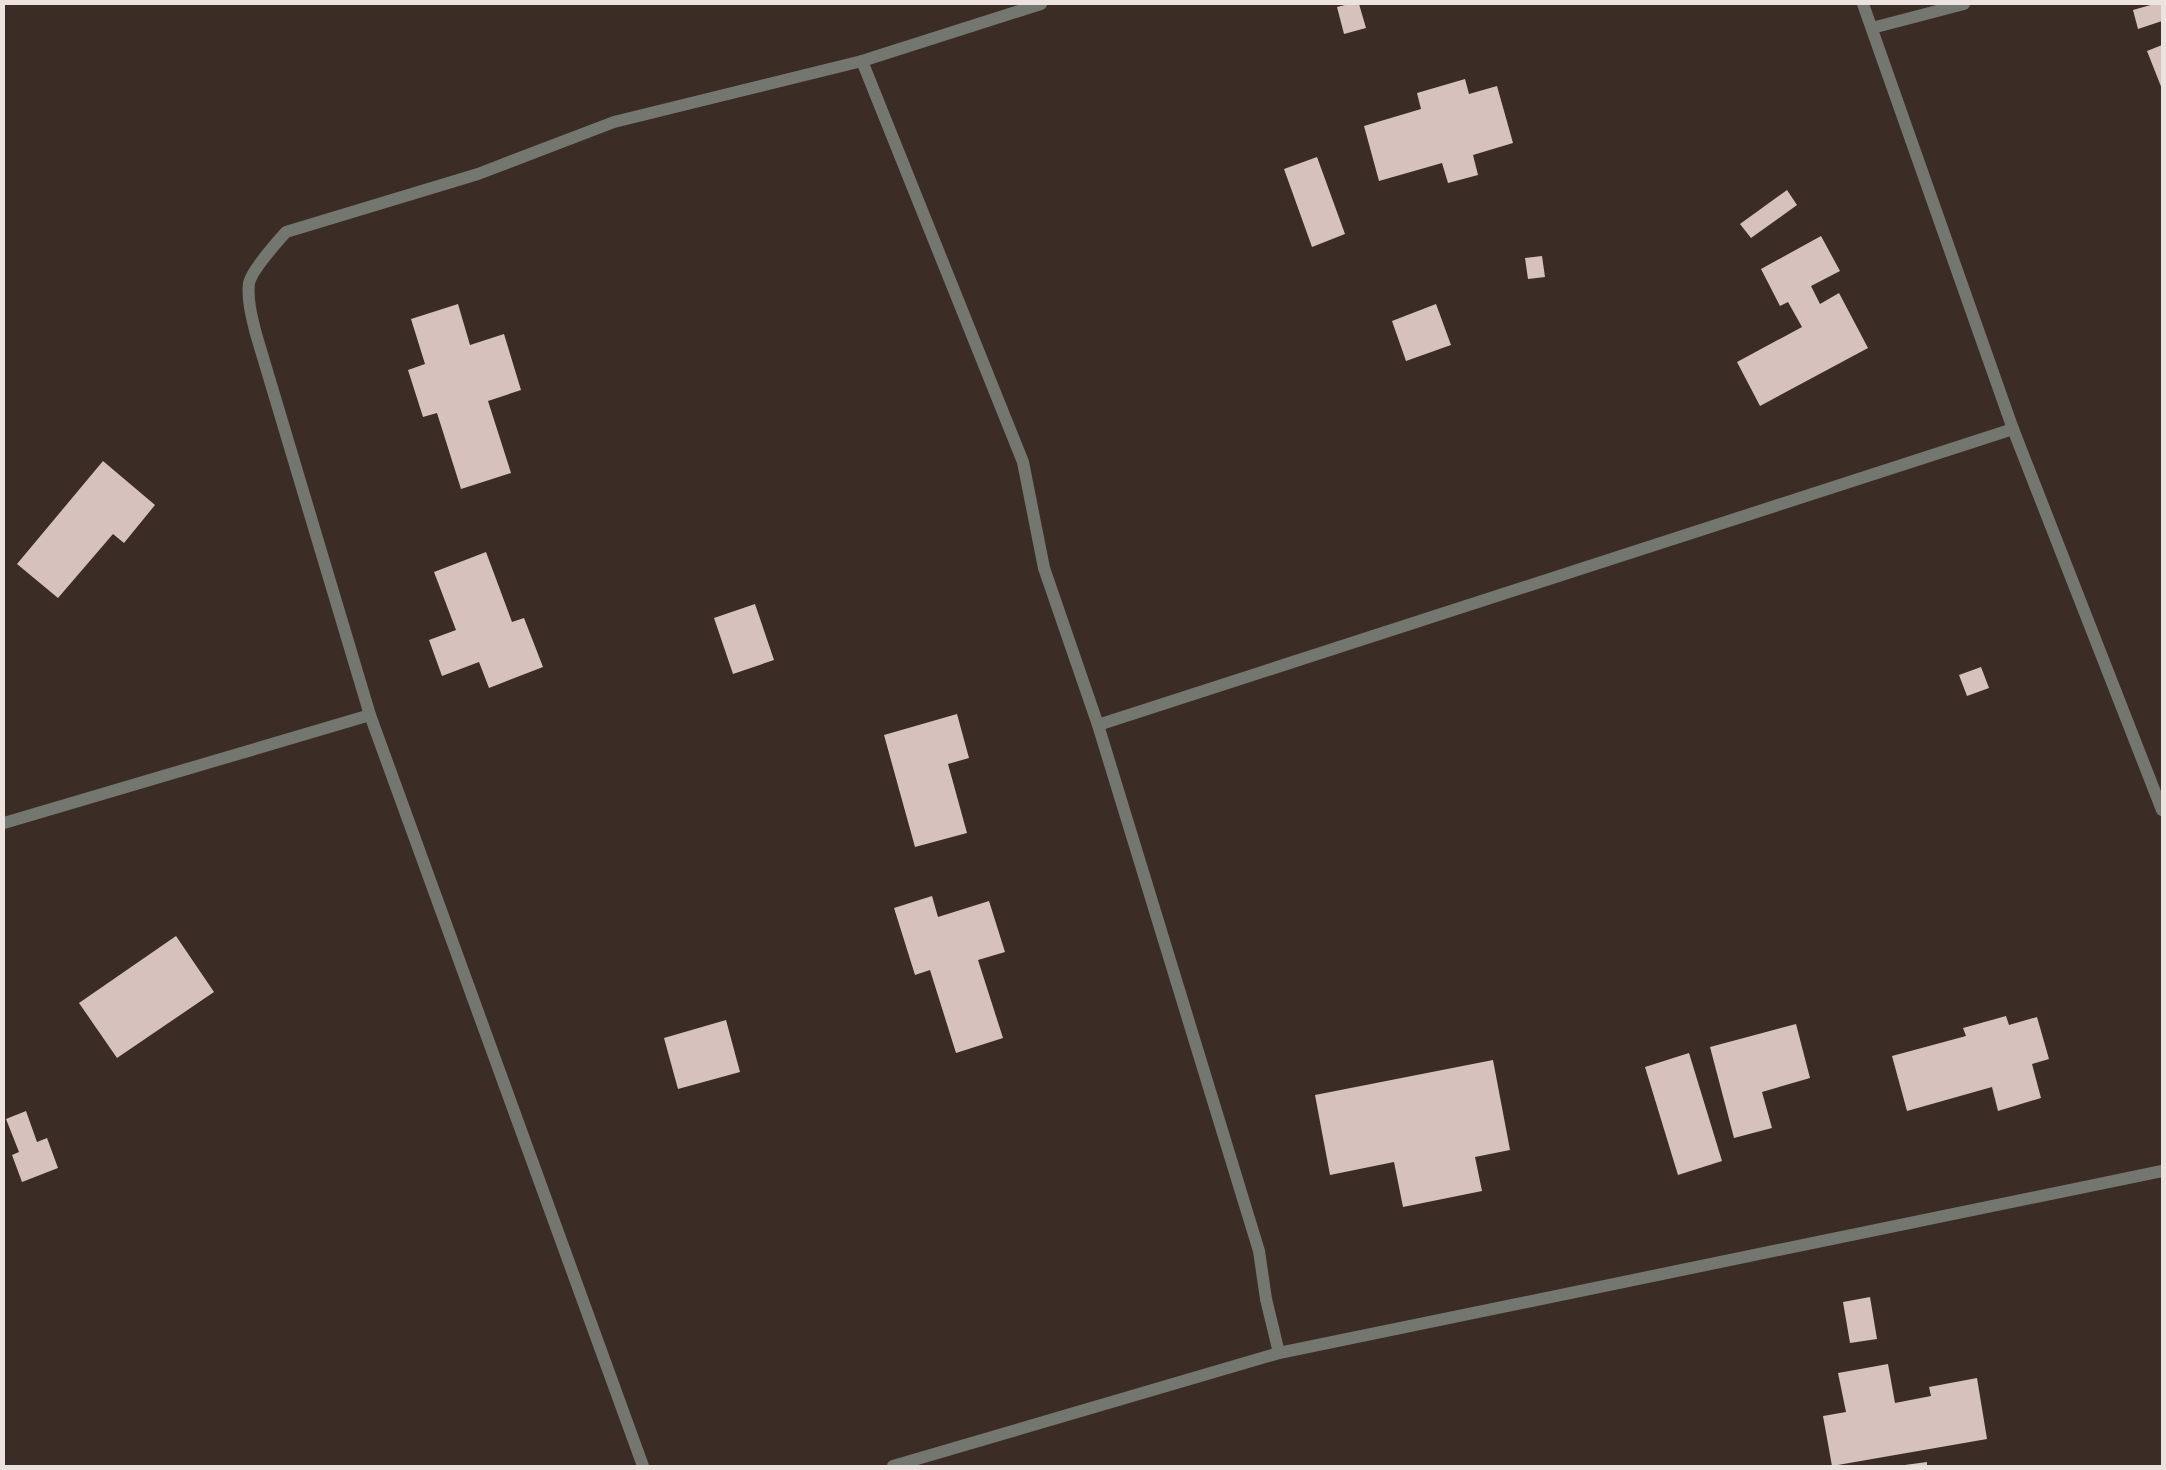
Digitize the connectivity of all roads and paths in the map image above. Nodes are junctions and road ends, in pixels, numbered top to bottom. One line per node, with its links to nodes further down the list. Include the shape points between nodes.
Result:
1 (1041, 4): 5 (street)
2 (1862, 4): 4 (street)
3 (1964, 4): 4 (street)
4 (1872, 28): 6 (street)
5 (862, 62): 7 (street, via 614,122 478,174 286,232 266,256 249,282 252,316); 8 (street, via 1023,462 1044,568)
6 (2013, 429): 8 (street); 9 (street)
7 (370, 715): 10 (street); 13 (street)
8 (1098, 725): 12 (street, via 1259,1251)
9 (2162, 810)
10 (4, 823)
11 (2162, 1171): 12 (street)
12 (1279, 1353): 14 (street)
13 (643, 1466)
14 (893, 1466)

